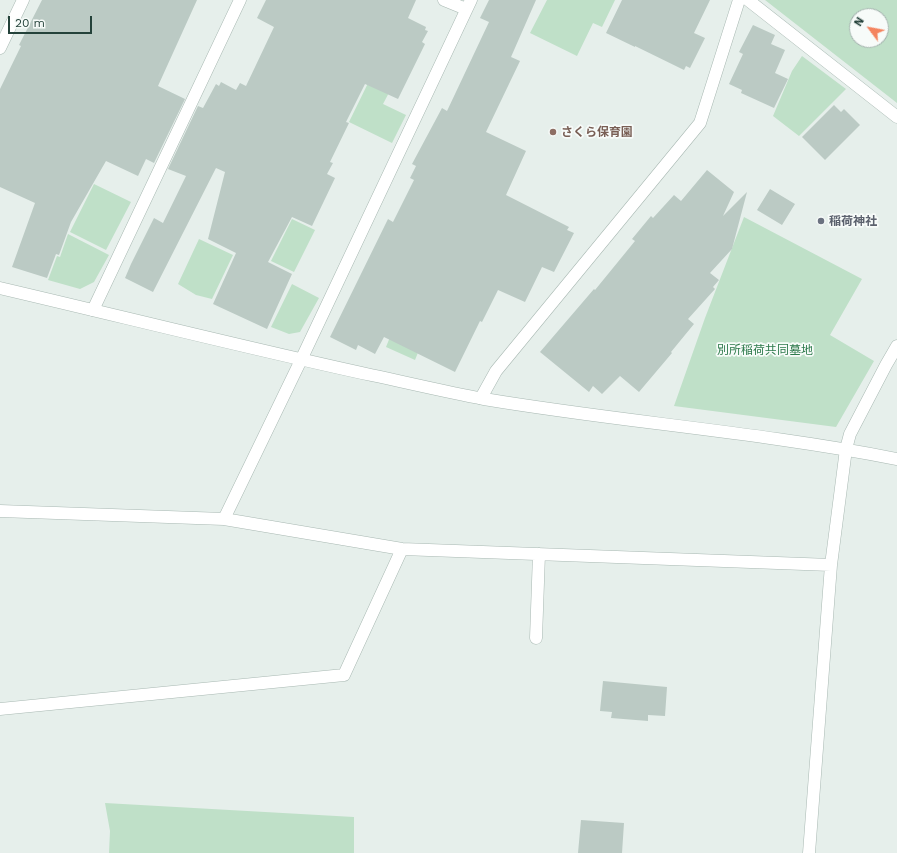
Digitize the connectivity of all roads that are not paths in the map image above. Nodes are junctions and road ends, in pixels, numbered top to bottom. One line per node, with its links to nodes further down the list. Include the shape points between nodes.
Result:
1 (23, 0): 7 (street)
2 (240, 0): 10 (street)
3 (444, 0): 6 (street)
4 (739, 0): 13 (street, via 700,123 496,371)
5 (748, 0): 8 (street)
6 (468, 5): 12 (street)
7 (0, 48)
8 (897, 117)
9 (0, 288): 10 (street)
10 (93, 310): 12 (street)
11 (897, 346): 14 (street, via 850,434)
12 (301, 360): 13 (street); 17 (street)
13 (481, 398): 14 (street)
14 (846, 449): 15 (street); 20 (street)
15 (897, 459)
16 (0, 511): 17 (street)
17 (224, 519): 18 (street)
18 (402, 549): 19 (street); 22 (street, via 344,675)
19 (539, 554): 20 (street); 21 (street)
20 (831, 565): 23 (street)
21 (536, 638)
22 (0, 709)
23 (809, 853)

